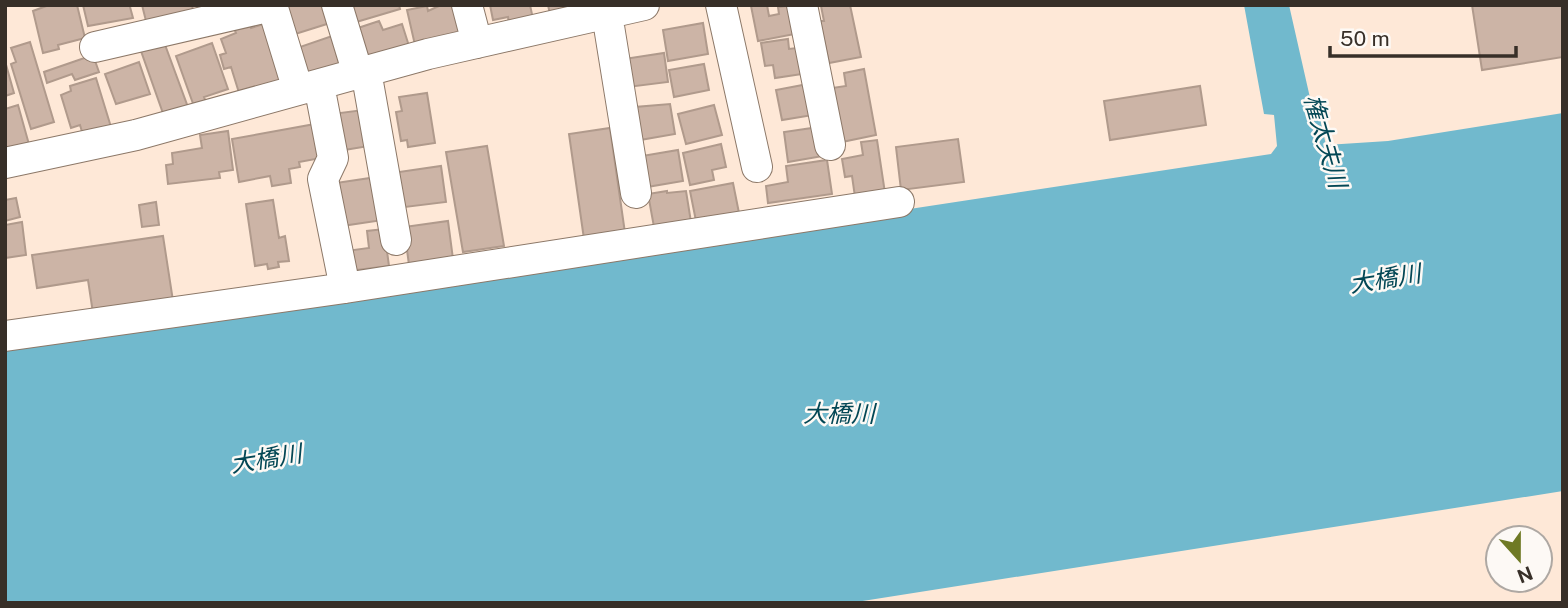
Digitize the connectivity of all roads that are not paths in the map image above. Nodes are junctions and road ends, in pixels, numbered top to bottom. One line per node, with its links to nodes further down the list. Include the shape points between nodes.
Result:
1 (337, 5): 10 (street)
2 (467, 5): 8 (street)
3 (644, 5): 7 (street)
4 (721, 5): 14 (street)
5 (802, 5): 12 (street)
6 (272, 6): 9 (street); 11 (street)
7 (607, 14): 8 (street); 15 (street)
8 (477, 43): 10 (street)
9 (94, 47)
10 (362, 73): 11 (street); 17 (street)
11 (309, 88): 13 (street, via 136,135); 18 (street, via 333,158 323,179)
12 (830, 145)
13 (5, 163)
14 (757, 167)
15 (636, 194)
16 (899, 202): 18 (street)
17 (396, 240)
18 (345, 288): 19 (street)
19 (5, 336)

